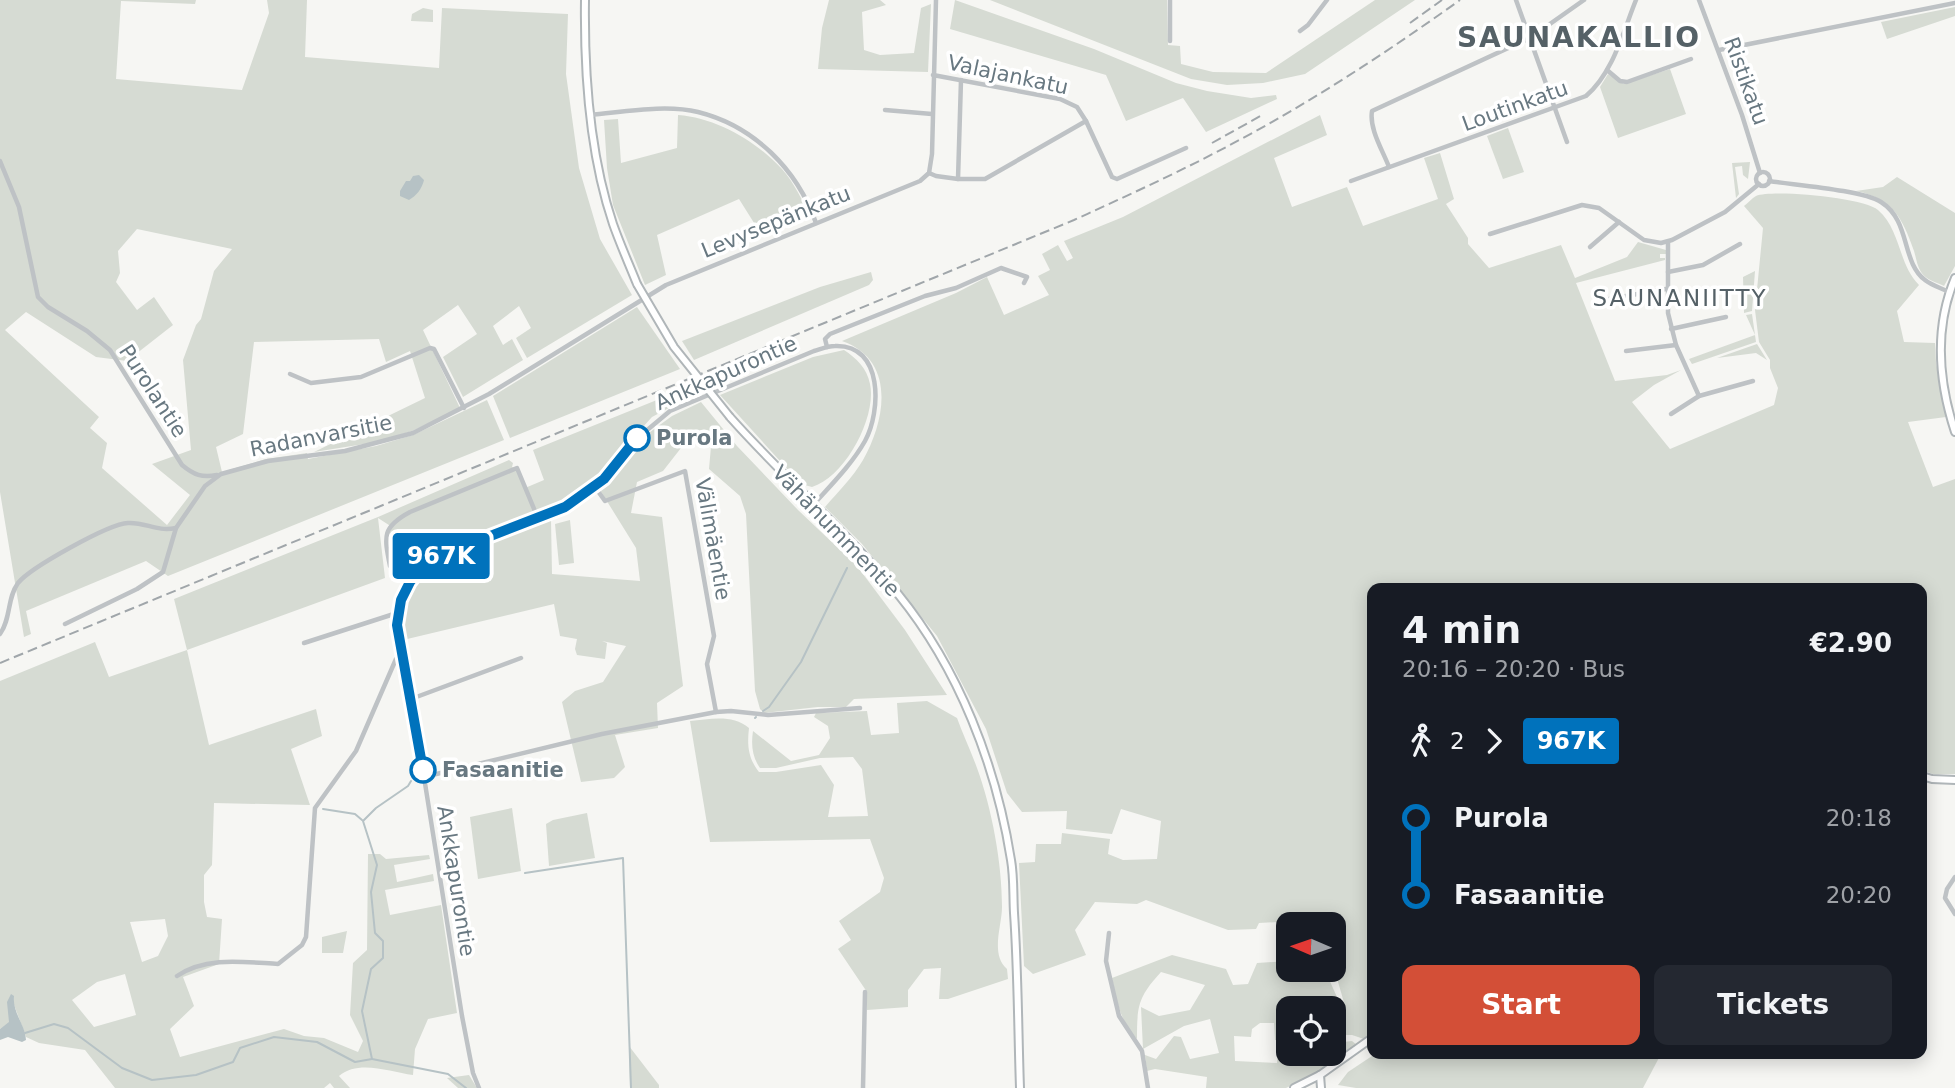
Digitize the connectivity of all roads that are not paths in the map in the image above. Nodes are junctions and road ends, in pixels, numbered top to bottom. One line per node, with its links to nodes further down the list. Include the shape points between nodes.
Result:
1 (585, 0): 21 (main road, Vähänummentie)
2 (936, 0): 16 (street)
3 (1170, 0): 12 (street)
4 (1327, 0): 10 (street)
5 (1516, 0): 11 (street)
6 (1584, 0): 11 (street)
7 (1636, 0): 15 (street, Loutinkatu)
8 (1699, 0): 13 (street, Ristikatu)
9 (1955, 3): 13 (street)
10 (1300, 31)
11 (1530, 38): 18 (street); 26 (street, via 1372,111)
12 (1170, 41)
13 (1719, 50): 28 (street, Ristikatu)
14 (1691, 59): 15 (street, via 1627,82)
15 (1607, 70): 18 (street, Loutinkatu, via 1586,96)
16 (933, 75): 17 (street, Valajankatu); 20 (street)
17 (961, 80): 22 (street, Valajankatu, via 1060,99 1077,107); 29 (street)
18 (1555, 108): 23 (street); 26 (street, Loutinkatu)
19 (885, 110): 20 (street)
20 (932, 114): 27 (street)
21 (590, 115): 34 (street, via 677,110 726,123 752,136 785,165); 59 (main road, Vähänummentie, bridge, via 612,222 637,284 674,347 730,417)
22 (1086, 121): 24 (street, Valajankatu, via 1116,179); 29 (street, via 990,177)
23 (1566, 142)
24 (1186, 148)
25 (0, 161): 57 (street, Purolantie, via 19,207 38,297 110,351 182,465 205,477)
26 (1390, 167): 30 (street, Loutinkatu)
27 (929, 173): 29 (street); 34 (street, Levysepänkatu, via 920,181)
28 (1760, 173): 31 (street, via 1768,174); 32 (street, via 1756,177)
29 (958, 179)
30 (1351, 181)
31 (1769, 181): 32 (street); 43 (street, via 1860,194 1883,203 1902,227 1918,274)
32 (1759, 184): 36 (street, via 1725,212)
33 (1619, 222): 35 (street, via 1599,208 1582,205); 36 (street, via 1644,240); 38 (street)
34 (816, 223): 52 (street, Levysepänkatu, via 666,285)
35 (1490, 234)
36 (1668, 242): 39 (street)
37 (1740, 244): 39 (street, via 1703,265)
38 (1590, 247)
39 (1668, 272): 42 (street)
40 (1955, 278): 43 (main road)
41 (1024, 283): 48 (street, via 1027,276 1002,268 830,334 825,339)
42 (1666, 289): 44 (street); 46 (street)
43 (1949, 292): 56 (main road, via 1940,326 1941,367)
44 (1609, 299)
45 (1726, 317): 46 (street)
46 (1671, 329): 47 (street)
47 (1676, 345): 49 (street); 53 (street)
48 (827, 347): 58 (street, Ankkapurontie, via 670,411 640,436); 59 (street, Ankkapurontie, via 845,346 867,362 876,389 875,407 856,456)
49 (1626, 351)
50 (290, 374): 54 (street, via 311,383 361,377 430,348)
51 (1753, 381): 53 (street)
52 (489, 394): 54 (street, Radanvarsitie)
53 (1699, 396): 55 (street)
54 (464, 408): 57 (street, Radanvarsitie, via 413,433 376,444 268,461)
55 (1671, 414)
56 (1955, 432)
57 (221, 474): 61 (street, Radanvarsitie, via 205,486)
58 (595, 488): 60 (street, Ankkapurontie, via 565,507); 71 (street, Välimäentie, via 605,501 685,471 713,636 707,664)
59 (814, 505): 84 (main road, Vähänummentie, via 868,559 925,630 974,724 999,802 1011,862)
60 (537, 516): 62 (street, Ankkapurontie, via 434,558); 62 (street, via 517,468 410,512 387,527 386,536 390,565)
61 (176, 528): 64 (street, Radanvarsitie, via 163,572); 65 (street, via 159,530 129,523 112,527 33,570 14,589)
62 (410, 582): 63 (street, Ankkapurontie)
63 (397, 613): 66 (street); 67 (street, Ankkapurontie)
64 (65, 624)
65 (0, 634)
66 (304, 643)
67 (402, 653): 69 (street, Ankkapurontie); 78 (street, via 356,751 315,808 302,945 278,964 216,962)
68 (521, 658): 69 (street)
69 (411, 699): 72 (street, Ankkapurontie)
70 (860, 708): 71 (street, via 768,715)
71 (716, 712): 72 (street)
72 (424, 777): 82 (street, Ankkapurontie, via 462,1016)
73 (1927, 778): 74 (main road)
74 (1955, 780)
75 (1955, 877): 76 (street, via 1945,898)
76 (1955, 914)
77 (1109, 933): 85 (street, via 1106,961 1119,1016 1142,1051)
78 (177, 976)
79 (865, 992): 83 (street)
80 (1367, 1042): 81 (main road)
81 (1320, 1075): 86 (main road); 87 (main road)
82 (479, 1088)
83 (863, 1088)
84 (1020, 1088)
85 (1148, 1088)
86 (1294, 1088)
87 (1321, 1088)

